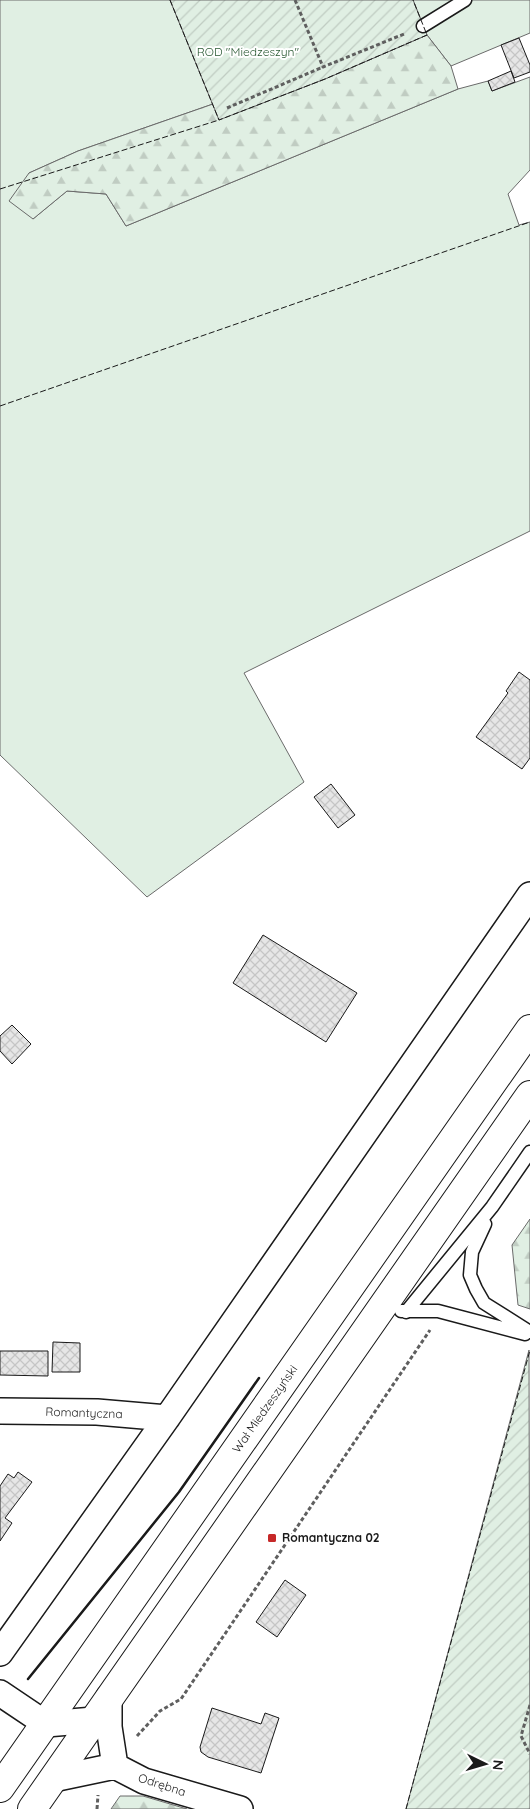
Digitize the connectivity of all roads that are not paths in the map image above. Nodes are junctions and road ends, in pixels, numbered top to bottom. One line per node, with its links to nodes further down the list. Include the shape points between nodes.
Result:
1 (465, 0): 2 (lane)
2 (423, 26)
3 (530, 895): 11 (street)
4 (530, 1029): 16 (main road, Wał Miedzeszyński)
5 (530, 1094): 8 (main road)
6 (530, 1152): 7 (lane)
7 (492, 1207): 8 (lane); 9 (lane, via 472,1252 470,1275 484,1303)
8 (393, 1311): 9 (lane, via 438,1311); 14 (main road)
9 (530, 1333)
10 (0, 1411): 11 (street, Romantyczna, via 97,1412)
11 (167, 1418): 12 (street)
12 (0, 1653)
13 (0, 1693): 16 (street)
14 (109, 1697): 15 (main road); 17 (street)
15 (94, 1720): 16 (street); 18 (main road)
16 (46, 1724): 19 (main road, Wał Miedzeszyński)
17 (114, 1766): 18 (street); 21 (street, Odrębna, via 144,1782)
18 (53, 1779): 20 (main road)
19 (0, 1788)
20 (32, 1809)
21 (240, 1809)

